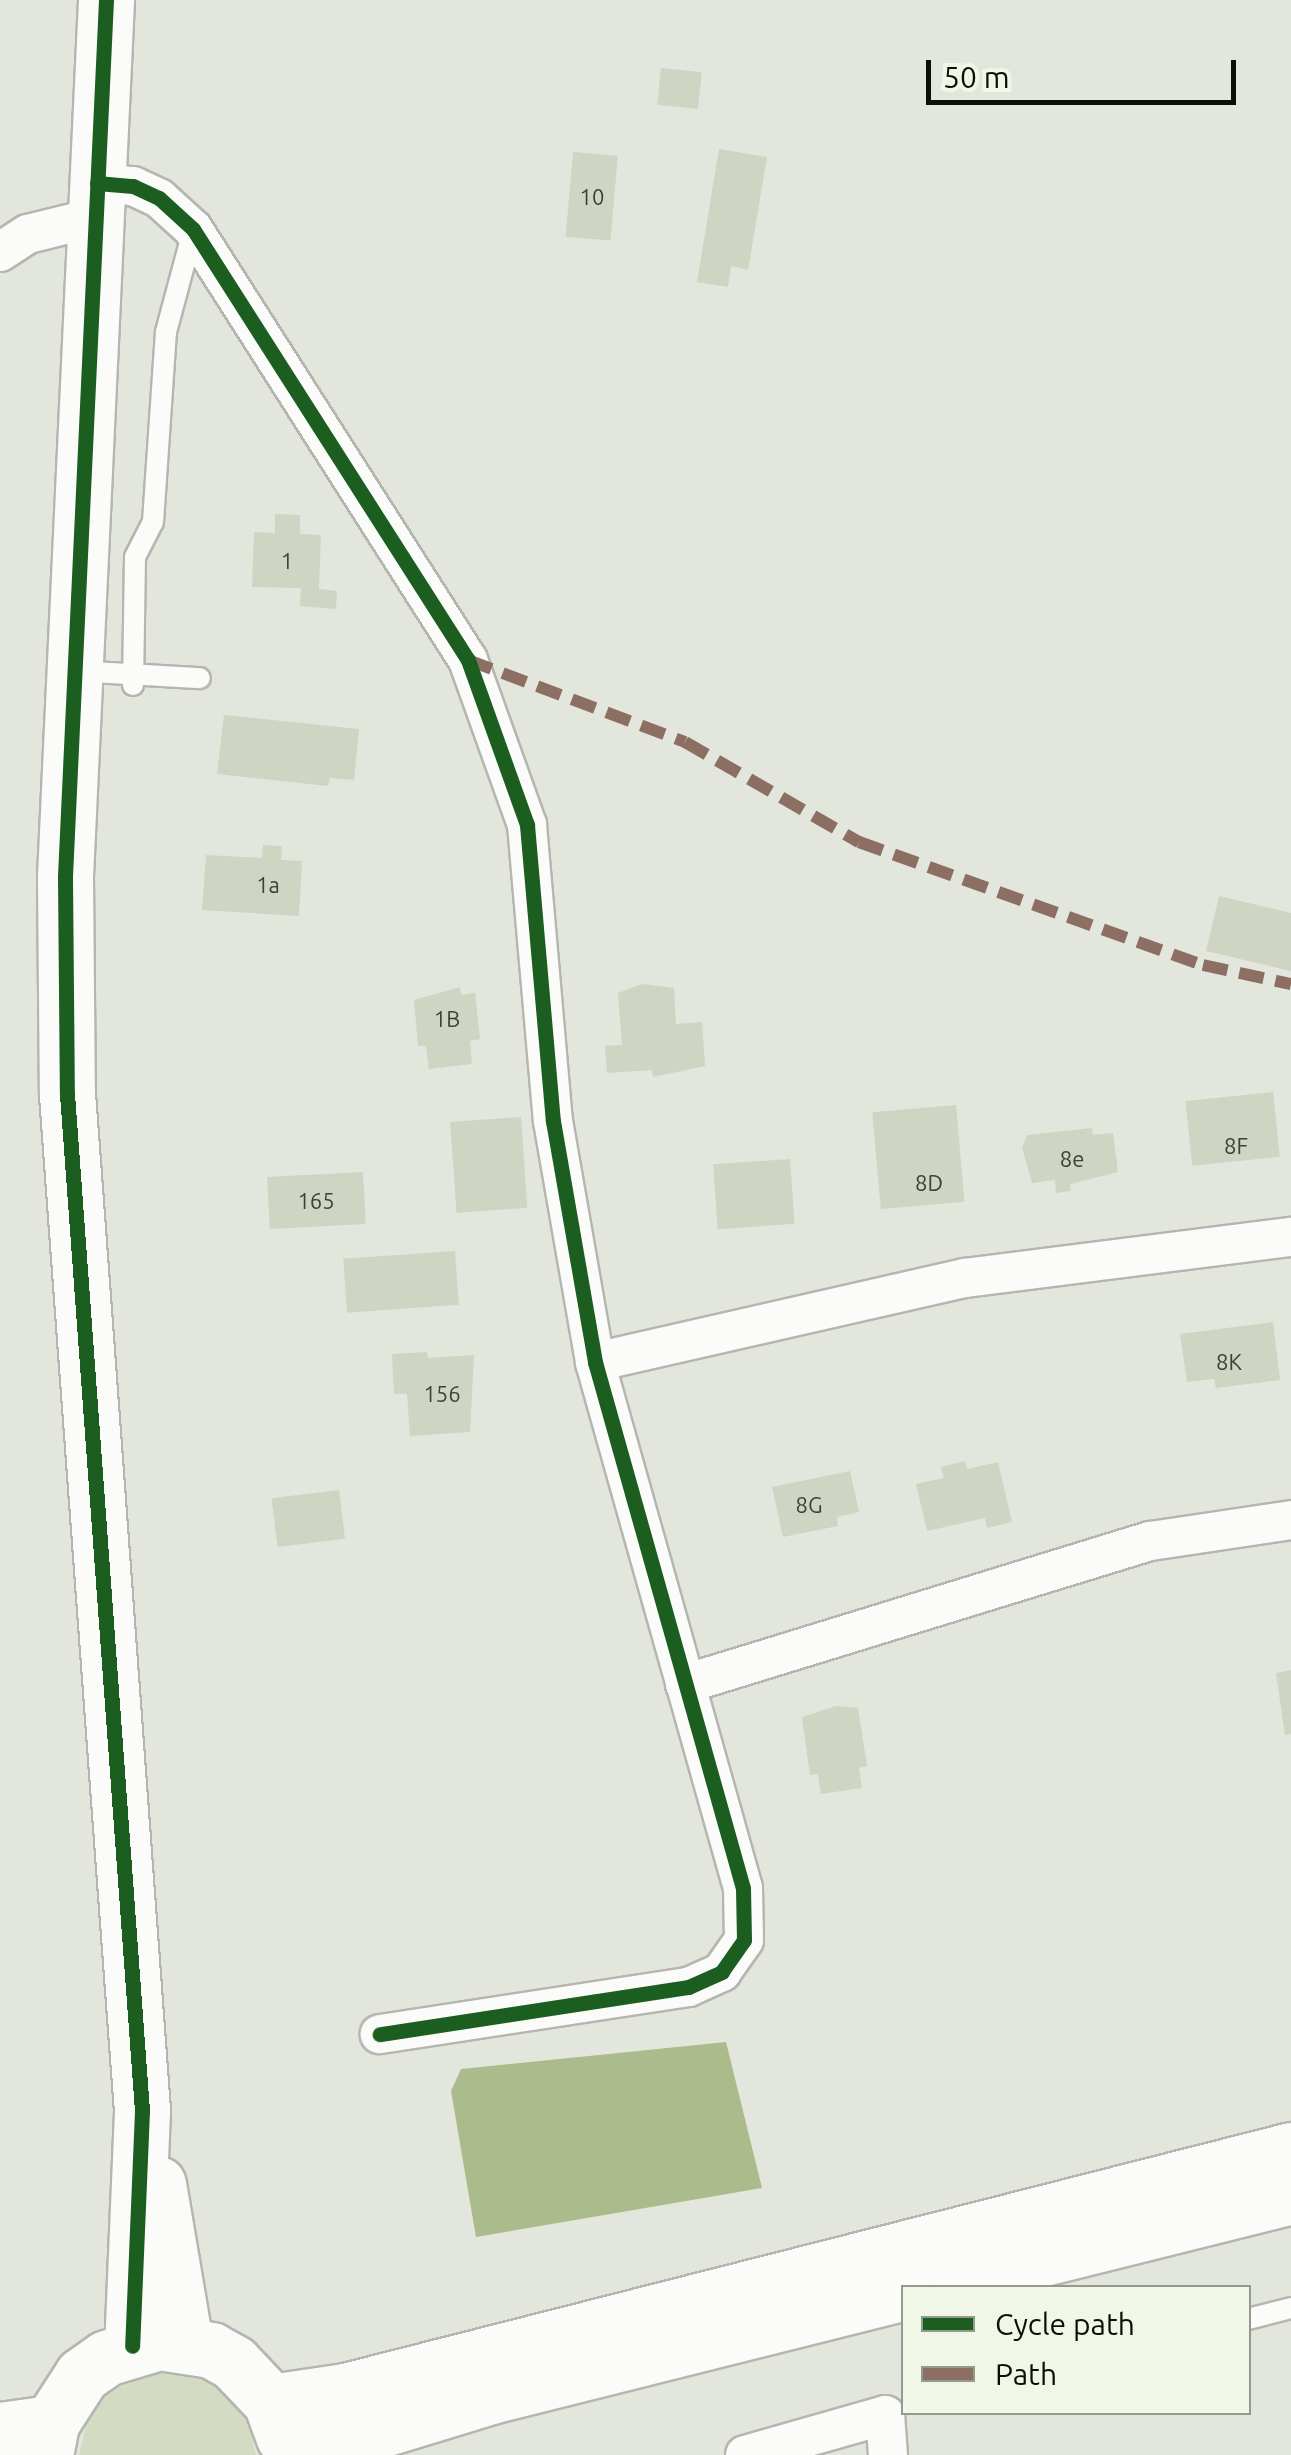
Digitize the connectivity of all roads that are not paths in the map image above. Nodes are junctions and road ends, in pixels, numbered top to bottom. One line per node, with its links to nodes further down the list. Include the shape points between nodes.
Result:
1 (106, 0): 2 (main road)
2 (96, 200): 3 (street, via 133,186 159,198); 4 (street); 5 (main road)
3 (193, 229): 7 (lane, via 166,332 153,522 135,557); 9 (street, via 468,660 527,825 553,1122)
4 (0, 252)
5 (74, 670): 7 (lane); 19 (main road, via 67,1094)
6 (200, 678): 7 (lane)
7 (133, 679)
8 (1291, 1236): 9 (street, via 965,1278)
9 (594, 1362): 11 (street)
10 (1291, 1520): 11 (street, via 1151,1540)
11 (684, 1684): 12 (street, via 743,1888 744,1940 722,1972 688,1988)
12 (380, 2034)
13 (1291, 2150): 20 (main road, via 364,2386)
14 (1291, 2196): 15 (main road)
15 (935, 2285)
16 (901, 2293): 24 (main road, via 491,2396)
17 (1291, 2308): 18 (lane)
18 (1251, 2318)
19 (159, 2345): 20 (main road, via 234,2363); 22 (main road, via 82,2375)
20 (270, 2402): 23 (main road)
21 (894, 2412): 25 (street); 26 (street)
22 (32, 2436)
23 (287, 2455)
24 (298, 2455)
25 (746, 2455)
26 (888, 2455)

